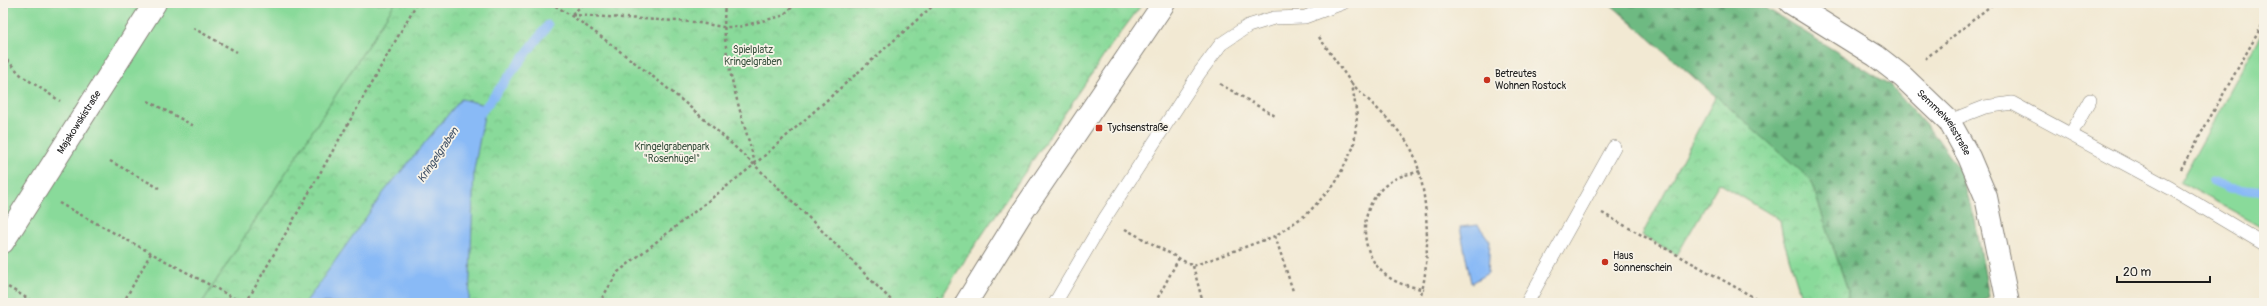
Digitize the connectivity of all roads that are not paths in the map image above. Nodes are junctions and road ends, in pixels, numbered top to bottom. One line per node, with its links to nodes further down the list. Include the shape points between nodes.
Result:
1 (155, 3): 9 (street, Majakowskistraße)
2 (1164, 3): 11 (street, via 1033,196)
3 (1343, 3): 12 (lane, via 1305,17 1274,18 1248,26 1221,44 1105,218)
4 (1791, 3): 6 (street, Semmelweisstraße, via 1876,56 1903,77)
5 (2090, 100): 7 (lane)
6 (1949, 121): 7 (lane, via 1985,107 2012,103); 14 (street, Semmelweisstraße, via 1969,156 1986,197)
7 (2071, 134): 10 (lane, via 2170,188)
8 (1614, 148): 13 (lane)
9 (3, 242)
10 (2264, 244)
11 (966, 303)
12 (1055, 303)
13 (1527, 303)
14 (2008, 303)

